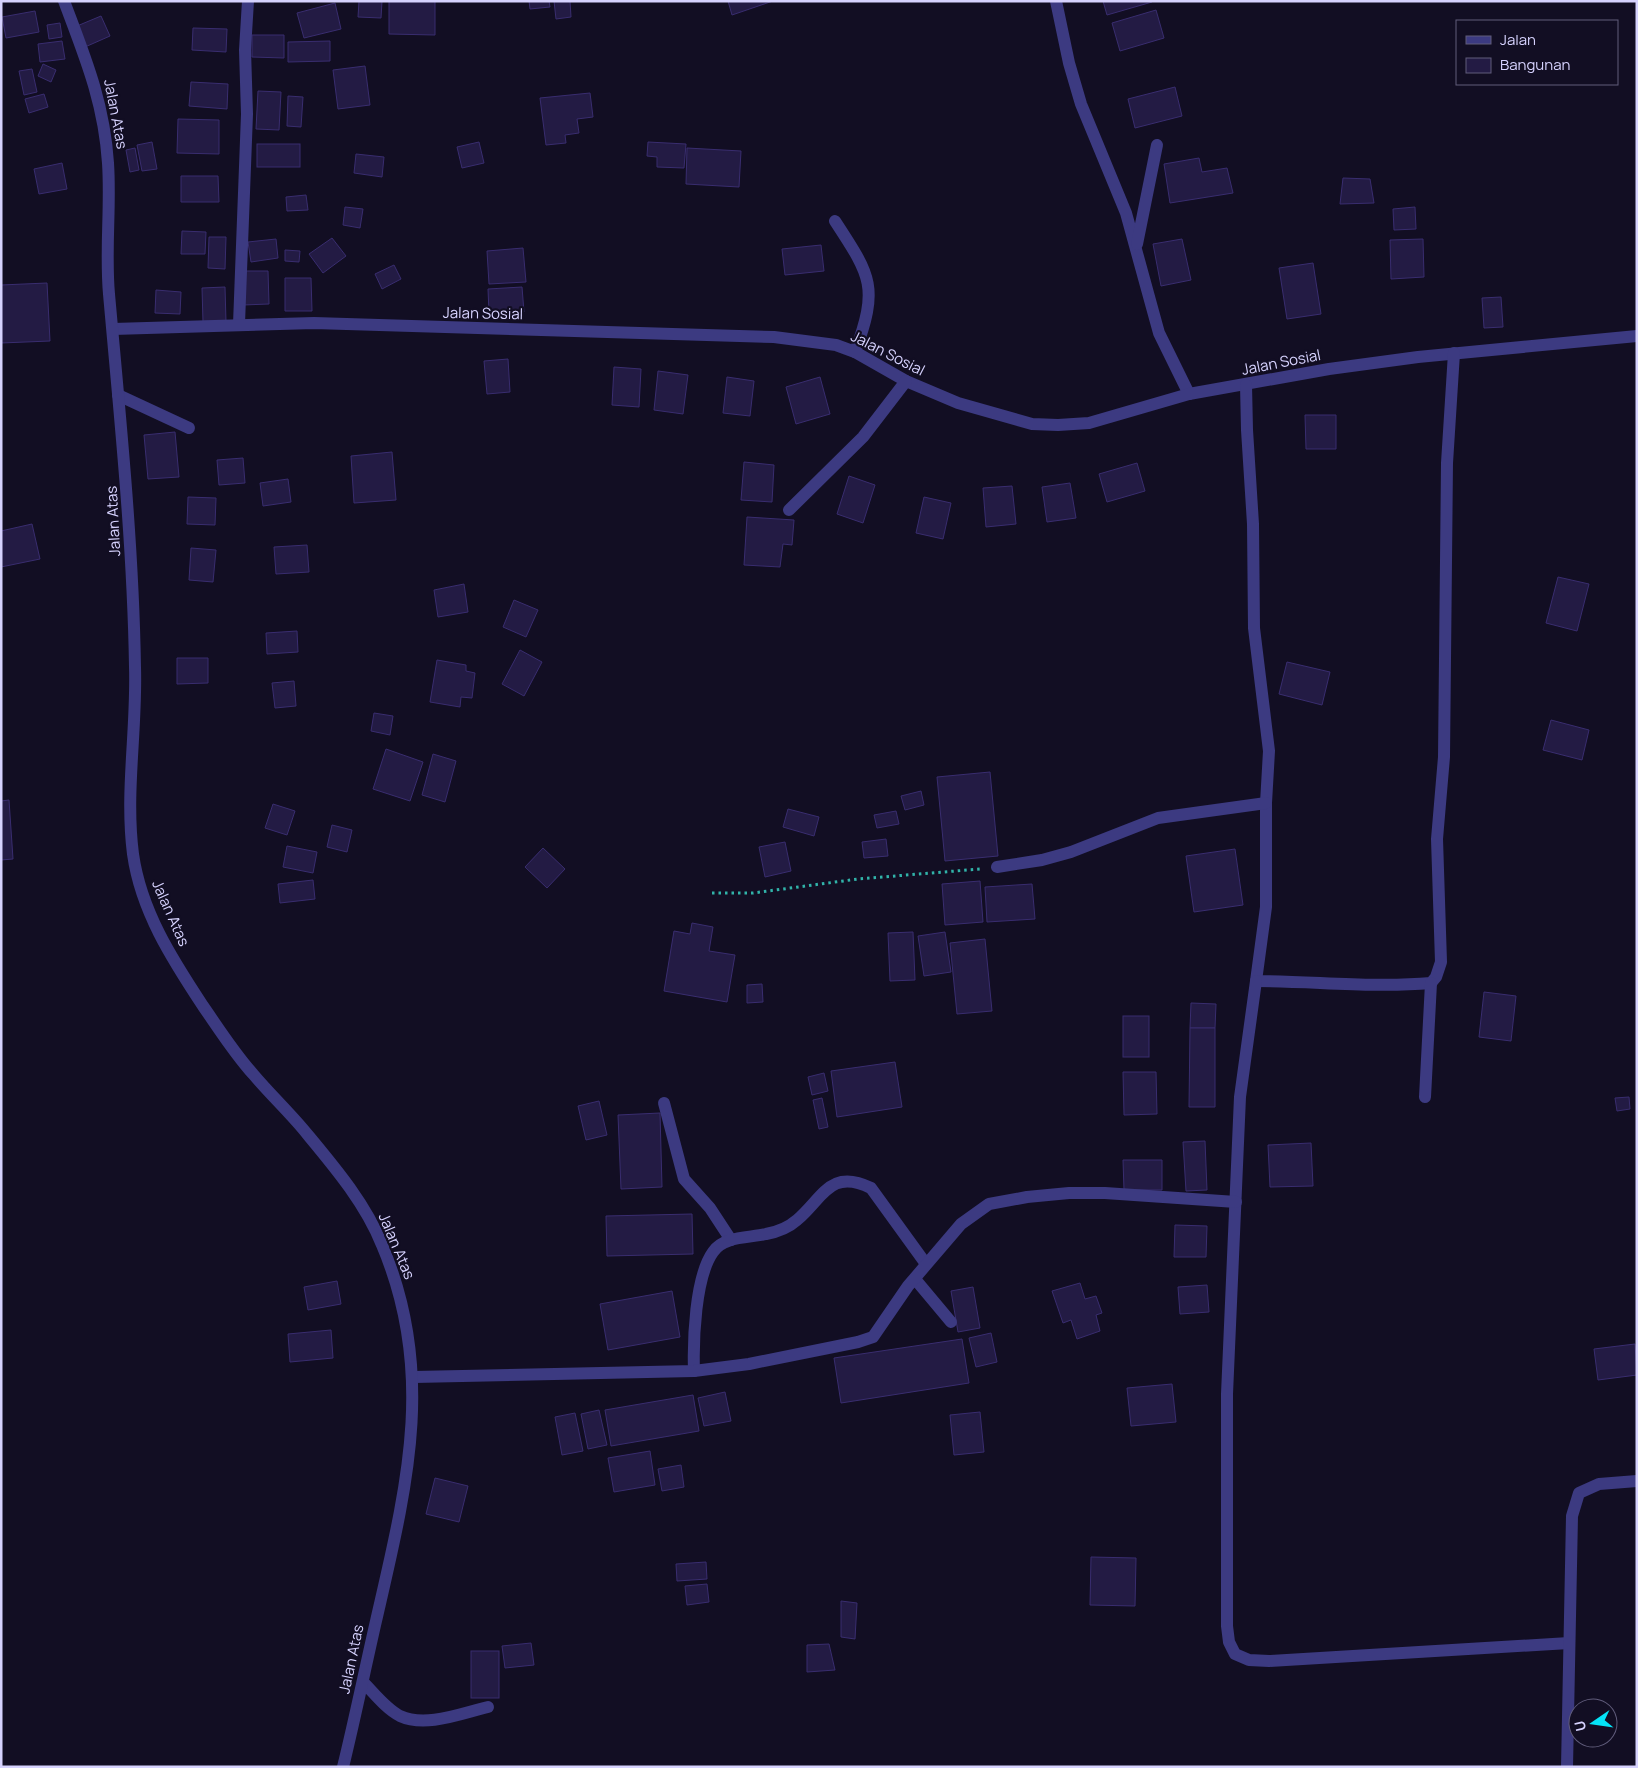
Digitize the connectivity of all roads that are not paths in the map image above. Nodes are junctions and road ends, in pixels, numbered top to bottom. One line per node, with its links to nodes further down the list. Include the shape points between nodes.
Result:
1 (64, 1): 8 (street, Jalan Atas, via 90,65 103,121 108,161 107,268)
2 (248, 1): 7 (street)
3 (1056, 1): 6 (street, via 1081,104)
4 (1157, 145): 6 (street)
5 (835, 221): 10 (street, via 861,261 869,284 868,310)
6 (1137, 246): 14 (street, via 1145,287 1160,333)
7 (239, 324): 8 (street, Jalan Sosial); 10 (street, Jalan Sosial, via 314,323 774,338 836,345)
8 (112, 329): 15 (street, Jalan Atas)
9 (1637, 336): 11 (street, Jalan Sosial)
10 (855, 352): 12 (street, Jalan Sosial)
11 (1454, 353): 13 (street, Jalan Sosial, via 1329,369); 21 (street, via 1447,463 1444,747 1437,839 1441,962)
12 (906, 382): 14 (street, Jalan Sosial, via 958,403 1032,424 1058,426 1089,423); 17 (street, via 863,437)
13 (1246, 385): 14 (street, Jalan Sosial); 18 (street, via 1254,628 1269,750)
14 (1189, 394)
15 (118, 395): 16 (street); 30 (street, Jalan Atas, via 124,437 134,631 136,716 130,816 134,858 143,894 176,964 224,1037 304,1130 368,1217 381,1241 400,1293)
16 (189, 428)
17 (788, 510)
18 (1266, 803): 19 (street, via 1158,818 1071,852); 20 (street, via 1266,907)
19 (997, 867)
20 (1256, 981): 21 (street, via 1377,985); 24 (street, via 1240,1097)
21 (1431, 983): 22 (street)
22 (1425, 1097)
23 (664, 1103): 25 (street, via 684,1178 710,1208)
24 (1236, 1202): 26 (street, via 1105,1192 1002,1200 989,1204 961,1224); 32 (street, via 1227,1394 1227,1626 1235,1654 1250,1660 1269,1661)
25 (731, 1240): 26 (street, via 783,1229 795,1222 827,1188 849,1180 871,1188); 29 (street, via 713,1251 706,1266 693,1338)
26 (926, 1264): 27 (street)
27 (915, 1279): 28 (street); 29 (street, via 872,1337 773,1360)
28 (951, 1322)
29 (694, 1371): 30 (street)
30 (414, 1377): 33 (street, Jalan Atas, via 405,1490)
31 (1637, 1481): 32 (street, via 1599,1484 1579,1493 1574,1503)
32 (1570, 1643): 36 (street)
33 (363, 1682): 34 (street, via 401,1716 419,1720 444,1718); 35 (street, Jalan Atas)
34 (488, 1707)
35 (343, 1767)
36 (1567, 1767)

